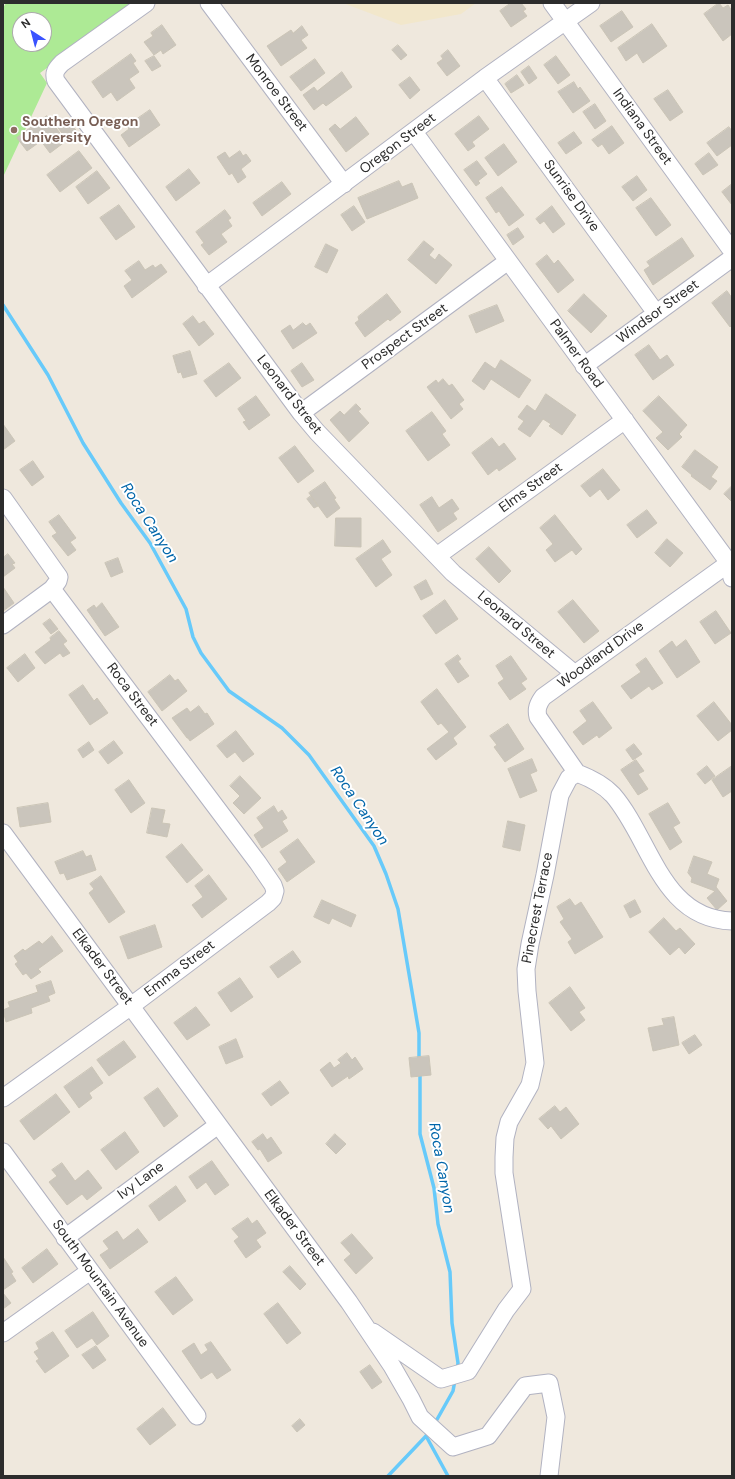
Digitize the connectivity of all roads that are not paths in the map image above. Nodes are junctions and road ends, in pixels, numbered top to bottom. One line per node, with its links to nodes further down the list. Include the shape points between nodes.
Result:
1 (146, 3): 12 (street, Leonard Street, via 62,63 56,68 54,76)
2 (209, 3): 8 (street, Monroe Street)
3 (552, 3): 5 (street, Indiana Street)
4 (591, 3): 5 (street, Oregon Street)
5 (565, 22): 6 (street, Oregon Street); 9 (street, Indiana Street)
6 (485, 78): 7 (street, Oregon Street); 13 (street, Sunrise Drive)
7 (414, 132): 8 (street, Oregon Street); 11 (street, Palmer Road)
8 (344, 184): 12 (street, Oregon Street)
9 (732, 251)
10 (732, 258): 13 (street, Windsor Street)
11 (508, 261): 14 (street, Palmer Road); 15 (street, Prospect Street)
12 (206, 286): 15 (street, Leonard Street)
13 (656, 313): 14 (street, Windsor Street)
14 (584, 366): 16 (street, Palmer Road)
15 (301, 413): 18 (street, Leonard Street, via 322,438)
16 (624, 420): 18 (street, Elms Street); 19 (street, Palmer Road)
17 (3, 498): 20 (street, via 57,573 58,581)
18 (437, 556): 22 (street, Leonard Street)
19 (731, 567): 22 (street, Woodland Drive)
20 (52, 589): 21 (street); 25 (street, Roca Street, via 258,863)
21 (3, 625)
22 (575, 674): 23 (street, Woodland Drive, via 543,697 538,703 537,711 538,718)
23 (577, 773): 26 (street, via 602,785 612,794 627,814 664,881 677,897 687,906 709,917); 33 (street, Pinecrest Terrace, via 569,778 560,795 527,962 527,991 535,1063 530,1085 509,1122 506,1138 504,1173 522,1289 468,1371 441,1379)
24 (3, 833): 27 (street, Elkader Street)
25 (275, 891): 27 (street, Emma Street, via 268,903)
26 (732, 921)
27 (131, 1006): 28 (street, Emma Street); 29 (street, Elkader Street)
28 (3, 1098)
29 (218, 1125): 31 (street, Ivy Lane); 33 (street, Elkader Street)
30 (3, 1152): 31 (street, South Mountain Avenue)
31 (65, 1238): 32 (street, South Mountain Avenue)
32 (90, 1270): 34 (street); 35 (street, South Mountain Avenue)
33 (366, 1327): 36 (street, Elkader Street, via 412,1399 420,1417 453,1447 488,1436 525,1386 549,1382 556,1417)
34 (3, 1333)
35 (197, 1416)
36 (549, 1476)

